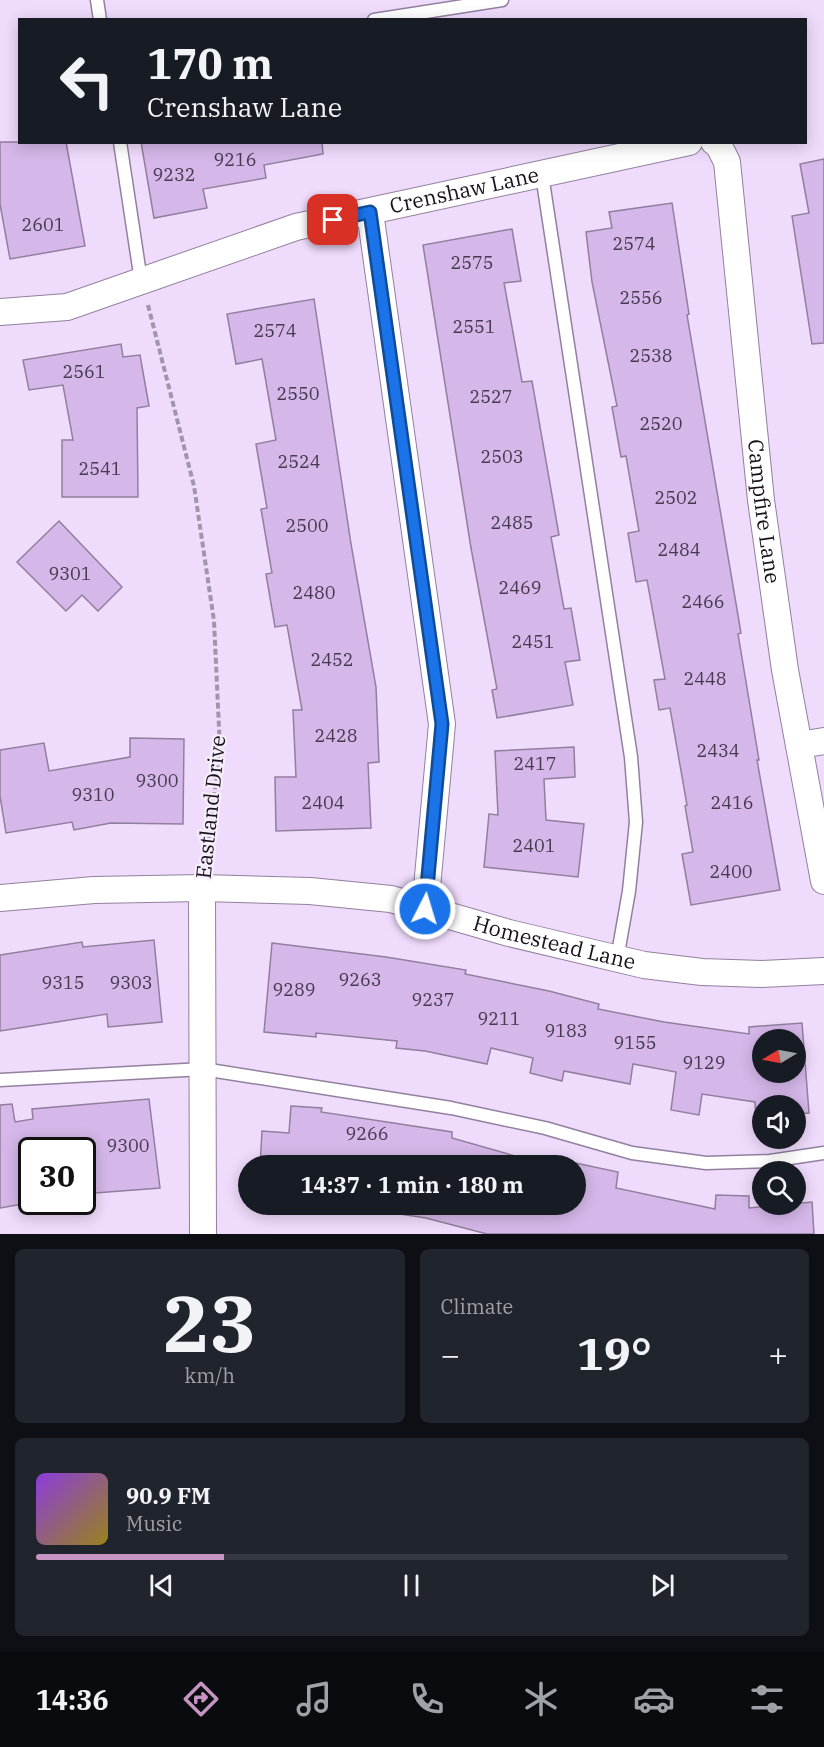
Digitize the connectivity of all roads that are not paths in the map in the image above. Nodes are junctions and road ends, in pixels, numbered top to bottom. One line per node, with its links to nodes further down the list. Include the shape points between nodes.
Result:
1 (97, 0): 3 (lane)
2 (501, 0): 4 (lane)
3 (100, 18)
4 (387, 18)
5 (120, 144): 10 (lane)
6 (681, 144): 8 (street, Crenshaw Lane)
7 (717, 144): 12 (street, Campfire Lane, via 728,162 761,501 785,670)
8 (542, 175): 9 (street, Crenshaw Lane); 17 (lane, via 631,757 636,822)
9 (370, 212): 10 (street, Crenshaw Lane, via 296,227); 16 (street, via 442,724)
10 (141, 281): 11 (street, Crenshaw Lane, via 67,308)
11 (0, 312)
12 (812, 743): 13 (street, Campfire Lane)
13 (824, 881)
14 (202, 888): 15 (street, Homestead Lane, via 94,890); 16 (street, Homestead Lane, via 322,892 391,899); 19 (street, Eastland Drive)
15 (0, 898)
16 (425, 909): 17 (street, Homestead Lane)
17 (617, 958): 18 (street, Homestead Lane, via 702,972)
18 (824, 971)
19 (203, 1069): 20 (lane); 21 (lane, via 452,1108 545,1128 632,1153 706,1163 770,1161); 22 (street, Eastland Drive)
20 (0, 1080)
21 (824, 1153)
22 (203, 1234)

